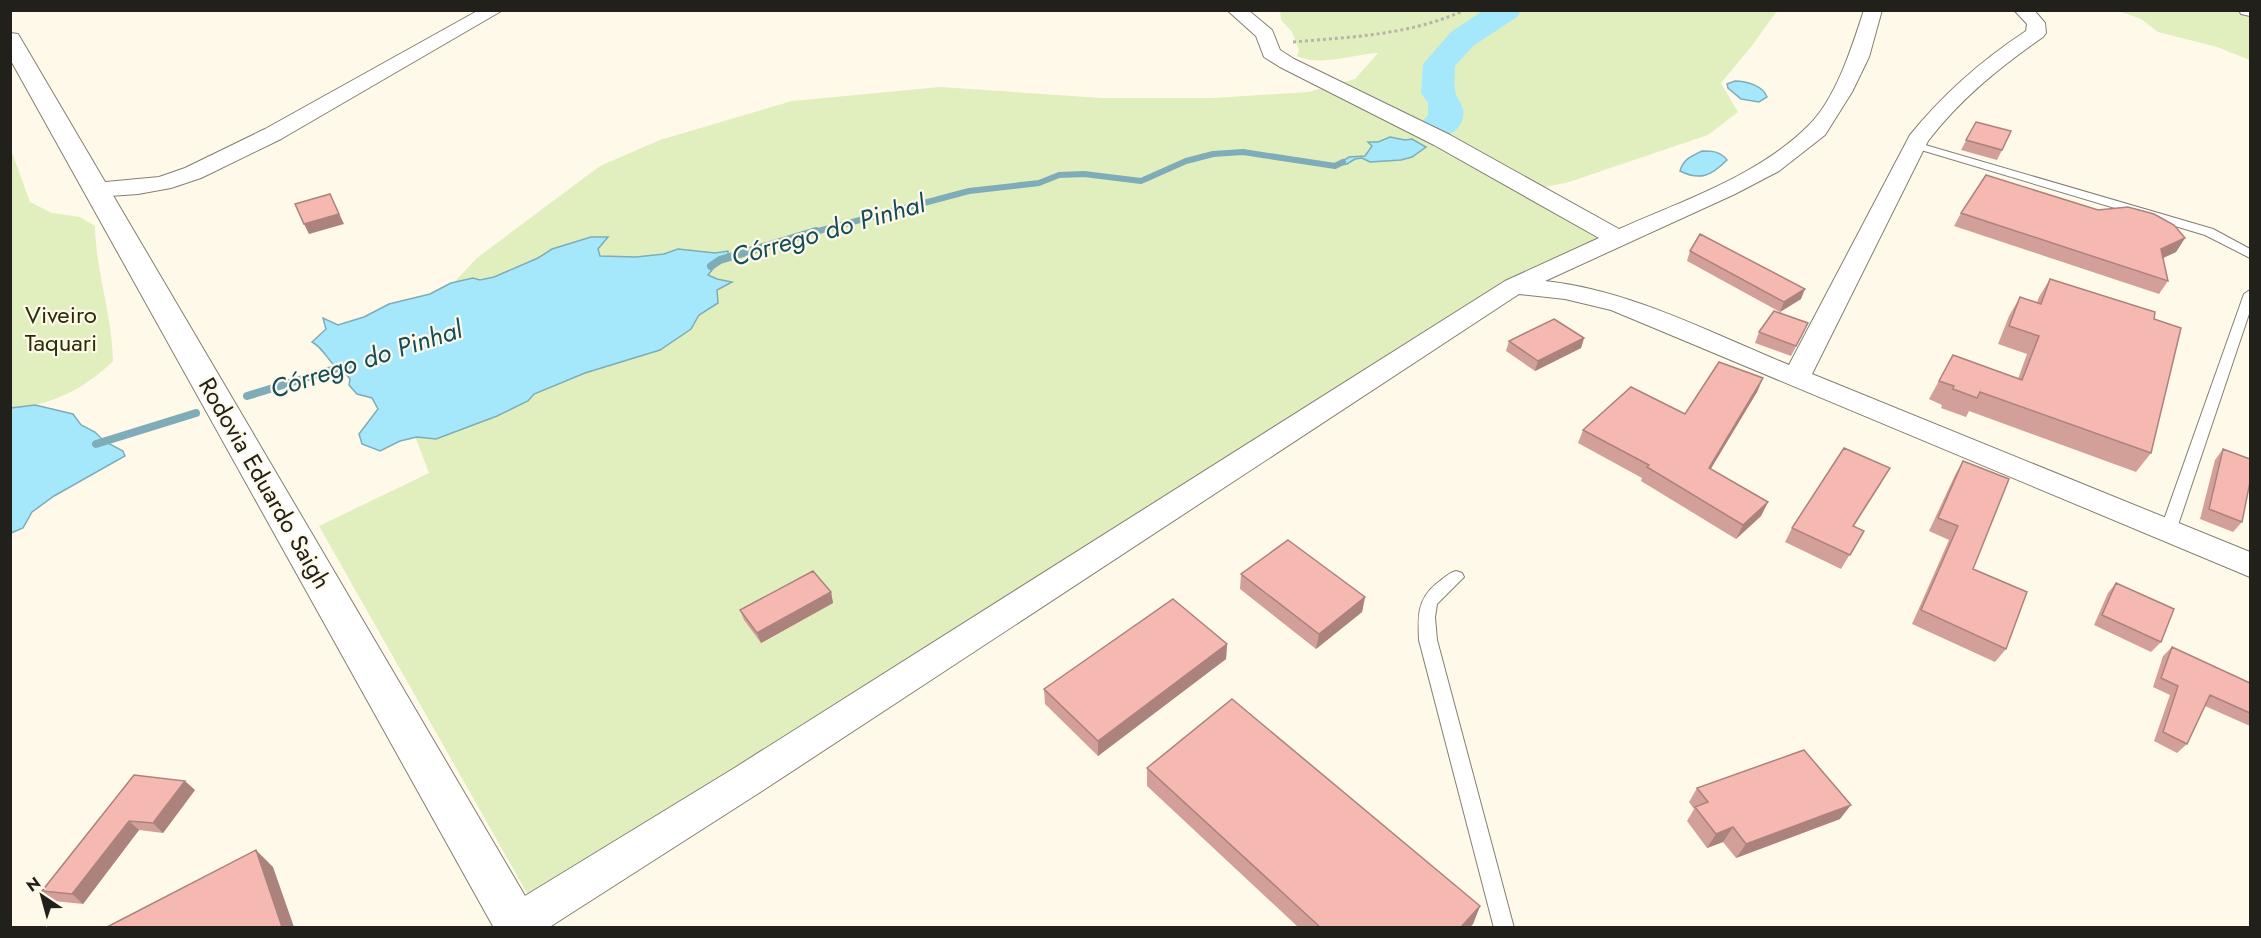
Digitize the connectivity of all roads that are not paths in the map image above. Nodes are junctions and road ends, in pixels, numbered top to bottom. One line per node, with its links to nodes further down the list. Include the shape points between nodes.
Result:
1 (494, 10): 7 (street, via 273,134 193,173 163,183)
2 (1236, 10): 8 (street, via 1265,34 1271,53 1287,63 1442,140)
3 (1873, 10): 8 (street, via 1851,77 1816,130 1771,166)
4 (2023, 10): 6 (street, via 2036,23 2036,33 1937,112)
5 (10, 39): 7 (highway, Rodovia Eduardo Saigh)
6 (1915, 145): 9 (lane, via 2209,232); 12 (street)
7 (95, 190): 16 (highway, Rodovia Eduardo Saigh)
8 (1618, 239): 10 (street)
9 (2250, 254)
10 (1514, 286): 12 (street, via 1596,297); 16 (street)
11 (2250, 294): 13 (lane)
12 (1797, 376): 13 (street)
13 (2168, 531): 14 (street)
14 (2250, 565)
15 (1456, 577): 17 (lane, via 1430,598 1425,613 1428,640)
16 (518, 926)
17 (1504, 927)

